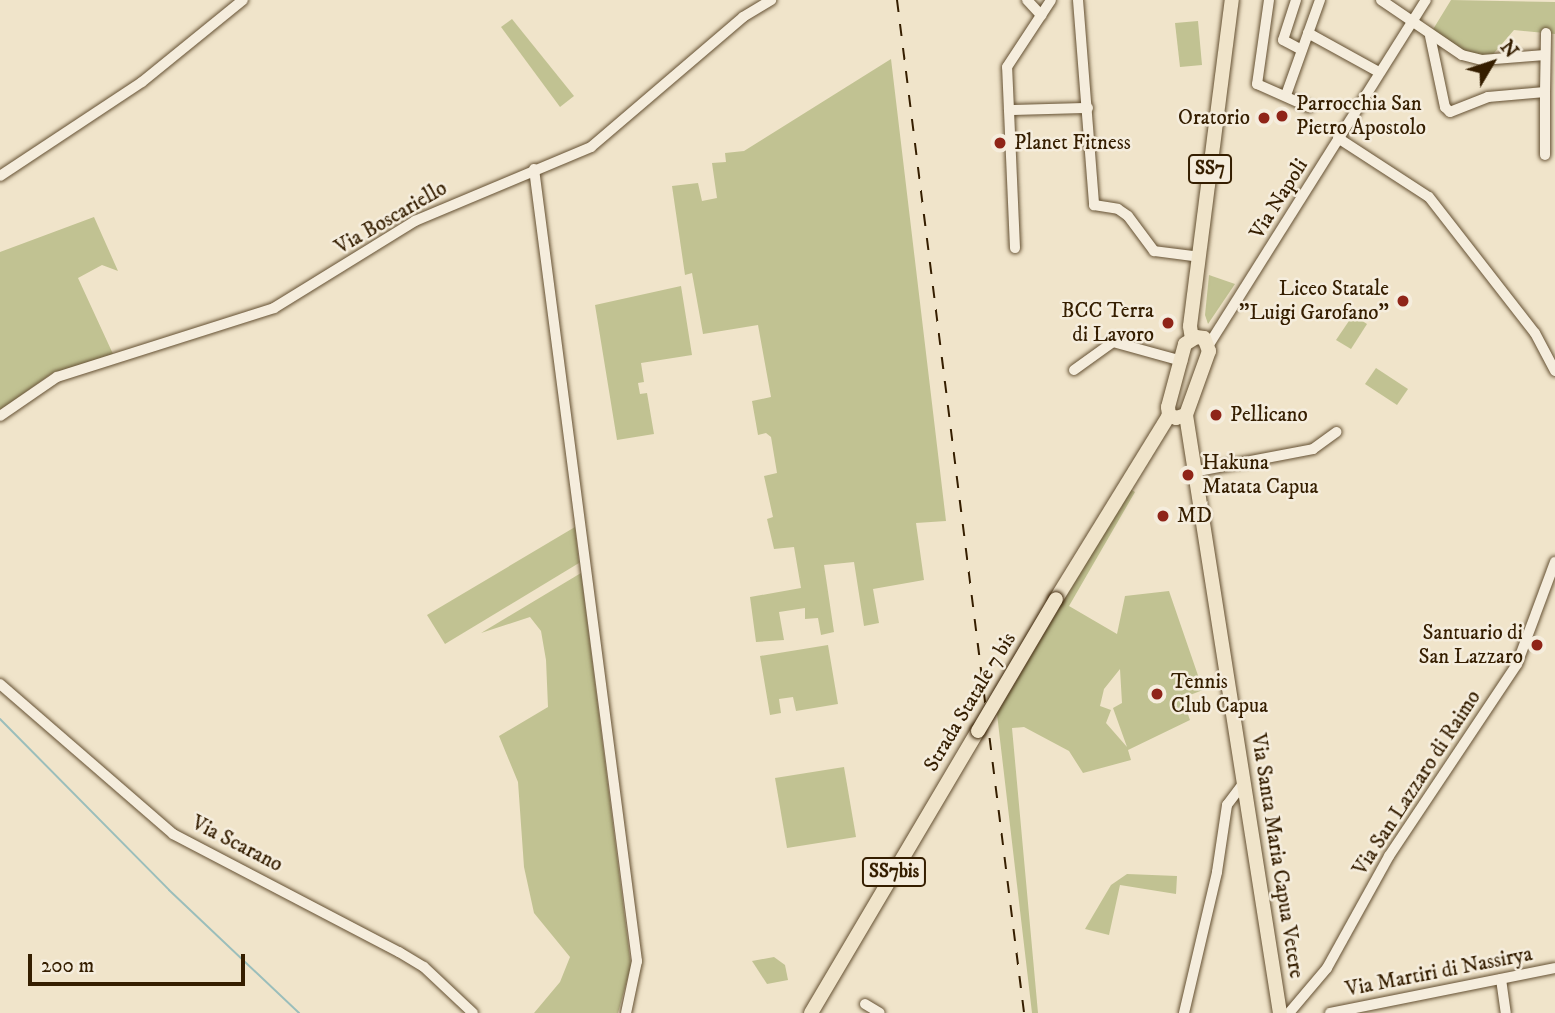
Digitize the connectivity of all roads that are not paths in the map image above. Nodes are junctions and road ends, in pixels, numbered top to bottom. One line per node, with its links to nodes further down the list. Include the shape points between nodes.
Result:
1 (243, 0): 28 (street, via 142,82)
2 (771, 0): 27 (street, Via Boscariello, via 700,52 592,147)
3 (1027, 0): 12 (street)
4 (1051, 0): 12 (street)
5 (1078, 0): 22 (street)
6 (1232, 0): 30 (main road, SS7)
7 (1269, 0): 21 (street, via 1257,84)
8 (1296, 0): 17 (street, via 1283,40)
9 (1381, 0): 13 (street)
10 (1426, 0): 13 (street, Via Napoli)
11 (1317, 1): 14 (street)
12 (1041, 15): 24 (street, via 1007,67)
13 (1411, 20): 16 (street); 19 (street, Via Napoli)
14 (1308, 33): 17 (street); 19 (street)
15 (1546, 33): 18 (street)
16 (1430, 36): 18 (street, via 1462,55 1482,60); 20 (street, via 1445,107 1450,112 1488,97)
17 (1302, 50): 21 (street)
18 (1545, 55): 20 (street)
19 (1379, 72): 25 (street, Via Napoli)
20 (1545, 92): 26 (street)
21 (1286, 94): 23 (street)
22 (1088, 107): 24 (street); 30 (street, via 1094,205 1118,209 1128,216 1154,251)
23 (1309, 107)
24 (1009, 110): 29 (street)
25 (1338, 138): 32 (street, Via Napoli); 35 (street, via 1429,197 1535,332)
26 (1545, 155)
27 (534, 169): 38 (street, Via Boscariello, via 415,221 274,308 57,377); 48 (street, via 637,961)
28 (0, 176)
29 (1015, 248)
30 (1200, 257): 31 (main road, SS7)
31 (1192, 339): 32 (main road, via 1204,338); 33 (main road, SS7, via 1185,344)
32 (1208, 345): 37 (main road)
33 (1182, 361): 34 (street, via 1113,342); 36 (main road, SS7)
34 (1073, 370)
35 (1555, 371)
36 (1169, 415): 37 (main road); 49 (main road, Strada Statale 7 bis / SS7bis, bridge)
37 (1186, 415): 40 (main road, Via Santa Maria Capua Vetere)
38 (0, 416)
39 (1336, 432): 40 (street, via 1313,449)
40 (1198, 471): 43 (main road, Via Santa Maria Capua Vetere)
41 (1555, 562): 53 (street, Via San Lazzaro di Raimo, via 1517,664 1389,856 1327,968)
42 (0, 684): 47 (street, Via Scarano, via 173,834 399,952 424,967)
43 (1243, 784): 51 (street, via 1227,805 1217,872); 52 (main road, Via Santa Maria Capua Vetere)
44 (1555, 968): 45 (street, Via Martiri di Nassirya)
45 (1502, 979): 54 (street, Via Martiri di Nassirya); 55 (street)
46 (865, 1004): 50 (street)
47 (473, 1013)
48 (626, 1013)
49 (811, 1013)
50 (880, 1013)
51 (1184, 1013)
52 (1280, 1013)
53 (1289, 1013)
54 (1329, 1013)
55 (1506, 1013)

